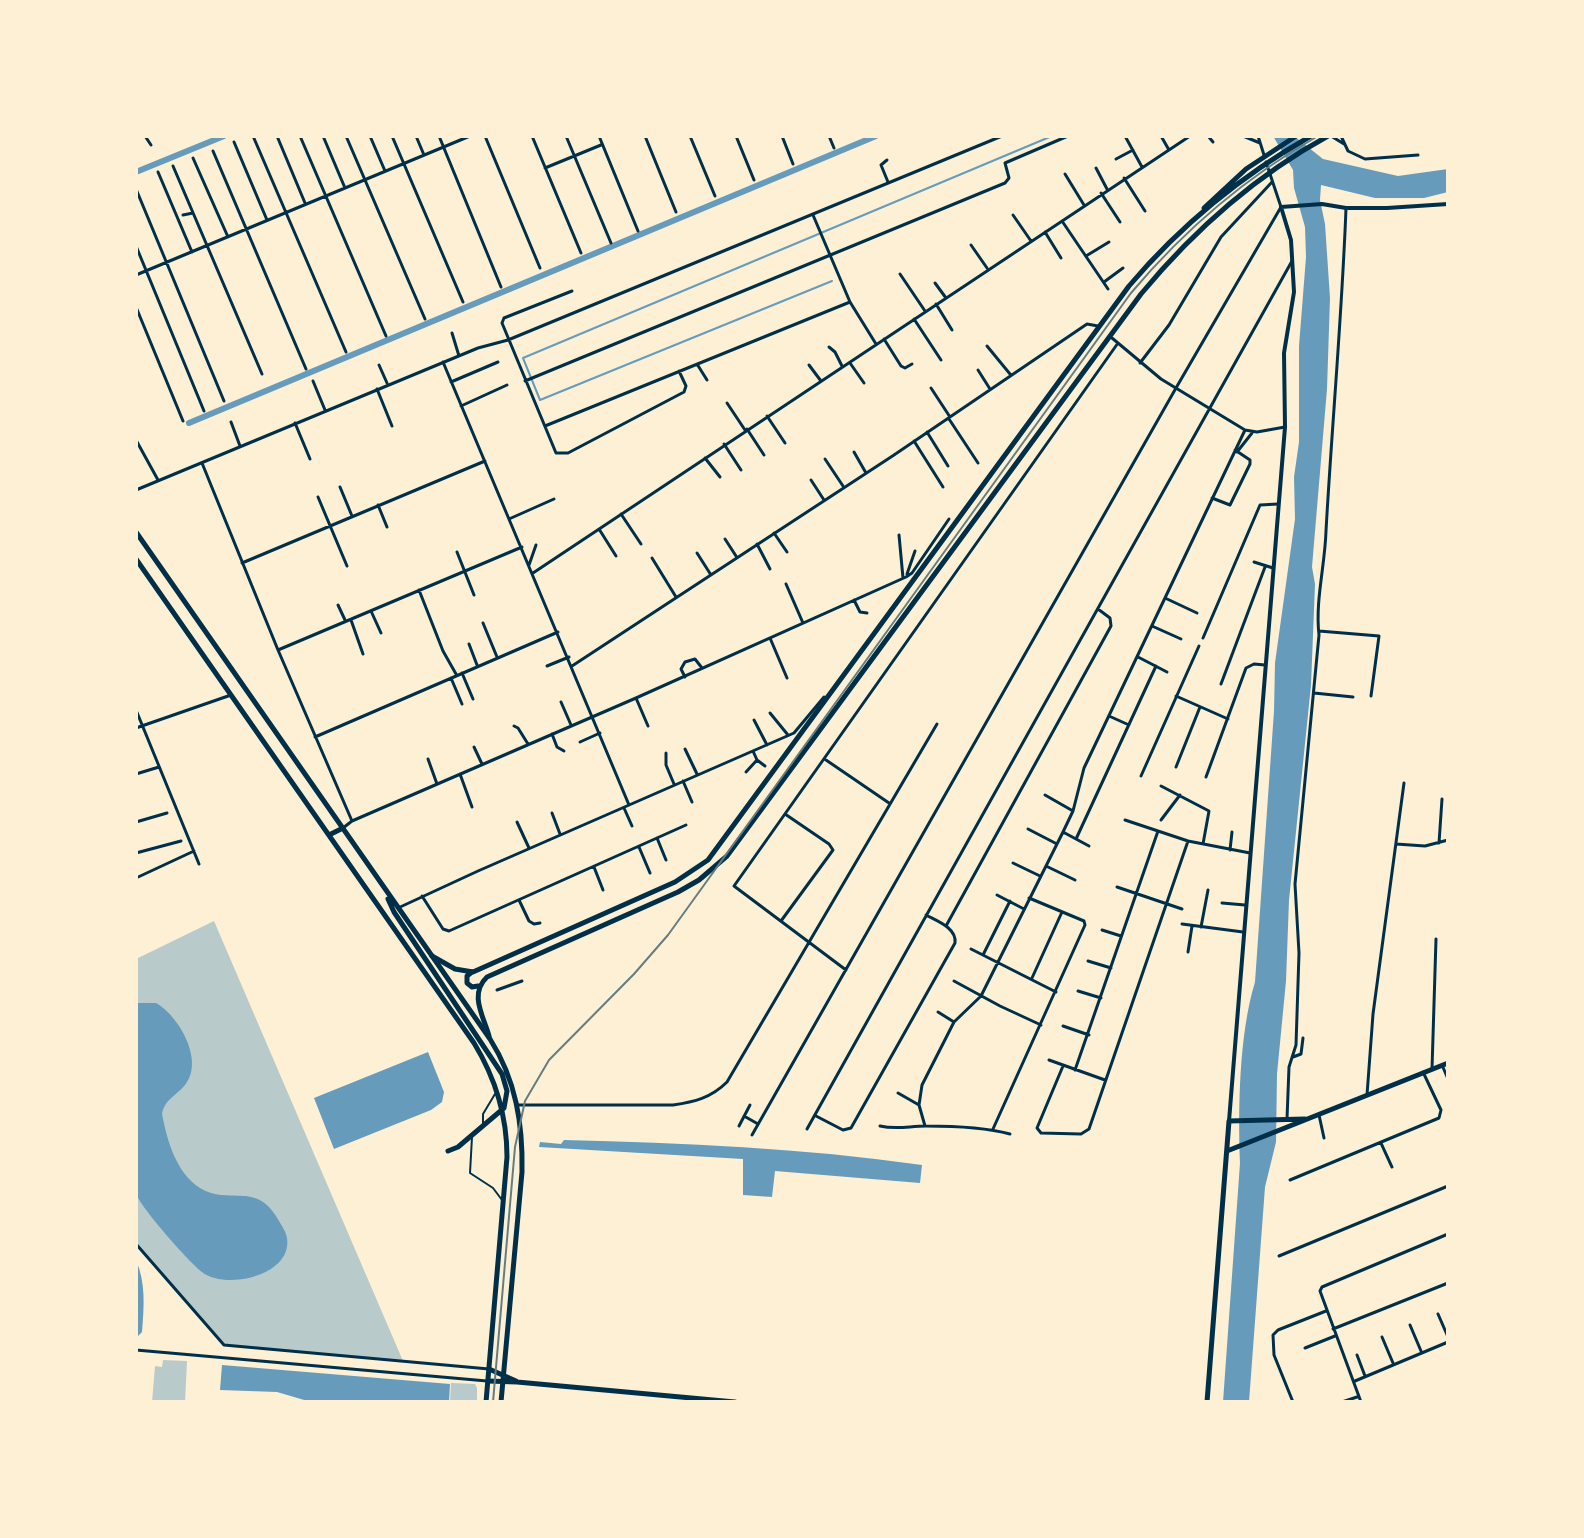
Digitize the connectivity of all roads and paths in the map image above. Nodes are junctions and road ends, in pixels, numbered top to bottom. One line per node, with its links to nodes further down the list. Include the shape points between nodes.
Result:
1 (145, 136): 39 (street)
2 (253, 136): 77 (street)
3 (277, 136): 71 (street)
4 (300, 136): 69 (street)
5 (323, 136): 65 (street)
6 (346, 136): 61 (street)
7 (370, 136): 57 (street)
8 (392, 136): 51 (street)
9 (416, 136): 45 (street)
10 (439, 136): 40 (street)
11 (470, 136): 33 (street)
12 (485, 136): 104 (street)
13 (532, 136): 55 (street)
14 (566, 136): 47 (street)
15 (599, 136): 37 (street)
16 (645, 136): 78 (street)
17 (690, 136): 70 (street)
18 (736, 136): 62 (street)
19 (782, 136): 52 (street)
20 (829, 136): 41 (street)
21 (1002, 136): 63 (street)
22 (1068, 136): 99 (street, via 1005,163 1005,183)
23 (1125, 136): 42 (street)
24 (1161, 136): 43 (street)
25 (1190, 136): 43 (street)
26 (1208, 136): 35 (street)
27 (1243, 136): 36 (street)
28 (1258, 136): 36 (street)
29 (1296, 136): 83 (main road, via 1227,185)
30 (1311, 136): 83 (main road)
31 (1330, 136): 38 (street); 127 (main road, via 1235,199 1173,257)
32 (1341, 136): 38 (street)
33 (462, 138): 40 (street)
34 (234, 142): 84 (street)
35 (1213, 142)
36 (1260, 143): 64 (street)
37 (603, 144): 47 (street); 88 (street)
38 (1344, 144): 46 (street, via 1365,159)
39 (151, 145)
40 (444, 147): 45 (street); 112 (street)
41 (834, 148)
42 (1133, 150): 49 (street); 54 (street)
43 (1169, 150): 54 (street)
44 (213, 151): 87 (street)
45 (425, 155): 51 (street)
46 (1418, 155)
47 (575, 156): 55 (street); 93 (street)
48 (193, 158): 90 (street)
49 (1116, 159)
50 (887, 160): 63 (street, via 881,165)
51 (404, 163): 57 (street); 116 (street)
52 (793, 164)
53 (173, 166): 79 (street)
54 (1142, 167): 60 (street)
55 (545, 168): 98 (street)
56 (1096, 168): 67 (street)
57 (385, 171): 61 (street)
58 (158, 172): 97 (street)
59 (1065, 174): 73 (street)
60 (1124, 178): 67 (street); 76 (street)
61 (365, 180): 65 (street); 122 (street)
62 (754, 180)
63 (888, 182): 80 (street)
64 (1273, 182): 74 (street); 141 (street, via 1221,237)
65 (345, 188): 69 (street)
66 (136, 189): 103 (street)
67 (1107, 189): 68 (street)
68 (1101, 193): 73 (street); 86 (street)
69 (325, 196): 71 (street); 128 (street)
70 (715, 196)
71 (306, 204): 77 (street)
72 (1448, 204): 75 (street)
73 (1084, 205): 85 (street)
74 (1281, 207): 75 (street); 102 (street); 161 (street)
75 (1346, 208): 261 (street)
76 (1145, 211)
77 (286, 212): 84 (street); 135 (street)
78 (676, 212)
79 (193, 213): 81 (street); 94 (street)
80 (812, 214): 99 (street); 130 (street)
81 (183, 215)
82 (1013, 215): 91 (street)
83 (1195, 218): 124 (main road, via 1164,246)
84 (267, 220): 87 (street)
85 (1062, 221): 89 (street); 100 (street)
86 (1120, 222)
87 (247, 229): 90 (street); 147 (street)
88 (638, 231)
89 (1045, 232): 91 (street); 101 (street)
90 (228, 237): 94 (street)
91 (1031, 241): 106 (street)
92 (1109, 242): 100 (street)
93 (611, 243)
94 (207, 245): 97 (street); 150 (street)
95 (971, 245): 106 (street)
96 (136, 246): 107 (street)
97 (192, 252): 103 (street)
98 (581, 253)
99 (829, 255): 117 (street); 152 (street)
100 (1086, 256): 110 (street)
101 (1061, 258)
102 (1292, 261): 167 (street); 177 (street, via 1293,304 1284,353)
103 (166, 262): 107 (street); 164 (street)
104 (540, 268)
105 (1123, 268): 110 (street)
106 (987, 270): 115 (street)
107 (146, 271): 109 (street); 168 (street)
108 (900, 274): 120 (street)
109 (136, 275)
110 (1104, 282): 113 (street)
111 (935, 283): 115 (street)
112 (501, 287)
113 (1108, 289)
114 (572, 291): 130 (street, via 504,318)
115 (946, 298): 118 (street)
116 (463, 302)
117 (850, 302): 132 (street); 142 (street)
118 (936, 304): 120 (street); 125 (street)
119 (136, 307): 121 (street)
120 (925, 311): 123 (street)
121 (137, 313): 172 (street)
122 (425, 319)
123 (914, 319): 129 (street); 137 (street)
124 (1098, 326): 151 (street, via 1087,324); 266 (main road)
125 (952, 330)
126 (452, 333): 136 (street)
127 (1109, 335): 131 (street); 269 (main road)
128 (386, 336)
129 (884, 339): 132 (street); 143 (street, via 901,366)
130 (508, 340): 136 (street); 152 (street)
131 (1118, 343): 141 (street); 325 (street)
132 (876, 344): 140 (street)
133 (987, 346): 151 (street)
134 (829, 347): 146 (street)
135 (346, 352)
136 (459, 356): 138 (street)
137 (941, 360)
138 (443, 362): 156 (street); 158 (street)
139 (498, 362): 156 (street)
140 (849, 362): 146 (street); 157 (street)
141 (1140, 363): 161 (street)
142 (697, 364): 149 (street); 153 (street)
143 (912, 364)
144 (379, 365): 158 (street)
145 (809, 365): 155 (street)
146 (842, 366): 155 (street)
147 (306, 369)
148 (978, 370): 163 (street)
149 (679, 371): 176 (street); 176 (street, via 684,392 568,453 556,453)
150 (262, 374)
151 (1011, 375): 163 (street)
152 (529, 380): 176 (street)
153 (707, 380)
154 (313, 381): 169 (street)
155 (821, 381): 170 (street)
156 (451, 382): 166 (street)
157 (864, 383)
158 (388, 385): 162 (street)
159 (507, 385): 166 (street)
160 (931, 388): 171 (street)
161 (1176, 388): 167 (street); 429 (street)
162 (377, 389): 169 (street); 175 (street)
163 (990, 389): 171 (street)
164 (224, 401)
165 (727, 403): 178 (street)
166 (461, 406): 193 (street)
167 (1210, 407): 179 (street); 253 (street)
168 (204, 411)
169 (325, 411): 174 (street)
170 (767, 416): 178 (street); 184 (street)
171 (949, 418): 180 (street); 195 (street)
172 (183, 421)
173 (231, 422): 186 (street)
174 (295, 423): 186 (street); 191 (street)
175 (392, 426)
176 (545, 426)
177 (1285, 427): 181 (street); 210 (street)
178 (746, 430): 185 (street); 189 (street)
179 (1245, 430): 181 (street); 188 (street)
180 (927, 432): 183 (street); 196 (street)
181 (1253, 432): 188 (street)
182 (136, 440): 200 (street)
183 (914, 441): 198 (street); 203 (street)
184 (785, 443)
185 (724, 444): 190 (street); 197 (street)
186 (240, 446): 194 (street)
187 (854, 452): 198 (street)
188 (1235, 452): 207 (street); 207 (street, via 1250,464 1231,504)
189 (764, 455)
190 (705, 457): 199 (street); 212 (street)
191 (310, 459)
192 (825, 459): 204 (street)
193 (485, 461): 211 (street); 214 (street)
194 (201, 462): 200 (street); 236 (street)
195 (978, 463)
196 (948, 466)
197 (741, 470)
198 (866, 473): 204 (street)
199 (720, 477)
200 (158, 480): 205 (street)
201 (811, 480): 209 (street)
202 (340, 487): 213 (street)
203 (943, 487)
204 (844, 488): 209 (street)
205 (136, 490)
206 (318, 497): 216 (street)
207 (1212, 498): 250 (street)
208 (554, 499): 214 (street)
209 (824, 500): 220 (street)
210 (1278, 504): 240 (street); 265 (street, via 1260,505)
211 (378, 505): 213 (street); 217 (street)
212 (621, 514): 218 (street); 223 (street)
213 (352, 516): 216 (street)
214 (509, 519): 226 (street)
215 (949, 519): 245 (street)
216 (330, 526): 236 (street); 238 (street)
217 (387, 527)
218 (599, 528): 231 (street); 243 (street)
219 (136, 532): 361 (main road)
220 (774, 533): 224 (street); 229 (street)
221 (899, 535): 245 (street)
222 (725, 539): 232 (street)
223 (641, 544)
224 (757, 544): 232 (street); 241 (street)
225 (536, 545): 237 (street)
226 (522, 547): 237 (street); 242 (street)
227 (915, 551): 245 (street)
228 (457, 552): 242 (street)
229 (787, 552)
230 (697, 553): 244 (street)
231 (616, 556)
232 (737, 557): 244 (street)
233 (652, 558): 249 (street)
234 (136, 559): 290 (main road)
235 (1254, 562): 239 (street)
236 (242, 563): 271 (street)
237 (529, 565): 243 (street)
238 (347, 566)
239 (1265, 567): 240 (street); 288 (street)
240 (1273, 568): 277 (street)
241 (770, 569)
242 (465, 571): 247 (street); 248 (street)
243 (533, 573): 262 (street)
244 (711, 575): 249 (street)
245 (905, 578): 251 (street)
246 (786, 584): 259 (street)
247 (419, 590): 254 (street); 284 (street)
248 (474, 595)
249 (676, 597): 279 (street)
250 (1165, 598): 256 (street); 260 (street)
251 (854, 600): 255 (street, via 860,612); 259 (street)
252 (338, 605): 257 (street)
253 (1098, 609): 410 (street); 414 (street, via 1110,618 1111,626)
254 (371, 610): 257 (street); 263 (street)
255 (867, 613)
256 (1197, 613)
257 (348, 620): 271 (street); 272 (street)
258 (483, 623): 273 (street)
259 (803, 623): 264 (street)
260 (1152, 626): 267 (street); 275 (street)
261 (1319, 631): 289 (street); 292 (street, via 1379,636)
262 (558, 632): 273 (street); 274 (street)
263 (381, 633)
264 (770, 638): 281 (street); 287 (street)
265 (1203, 638)
266 (868, 639): 269 (main road); 430 (main road, via 703,865)
267 (1181, 639)
268 (469, 644): 276 (street)
269 (879, 646): 434 (main road, via 715,868 678,892 493,974)
270 (1199, 646): 291 (street)
271 (278, 650): 315 (street)
272 (363, 654)
273 (497, 657): 276 (street)
274 (569, 657): 278 (street); 279 (street)
275 (1138, 657): 280 (street); 303 (street)
276 (477, 665): 282 (street)
277 (1265, 665): 304 (street, via 1246,668); 383 (street)
278 (547, 666)
279 (572, 666): 302 (street)
280 (1156, 666): 283 (street); 308 (street)
281 (702, 668): 286 (street); 286 (street, via 695,659 685,662)
282 (462, 672): 284 (street); 296 (street)
283 (1167, 672)
284 (456, 674): 285 (street)
285 (450, 677): 298 (street); 315 (street)
286 (685, 677): 295 (street)
287 (787, 678)
288 (1221, 684)
289 (1314, 693): 294 (street); 447 (street, via 1295,884 1299,953)
290 (231, 695): 311 (street); 367 (main road)
291 (1176, 696): 299 (street); 335 (street)
292 (1371, 696)
293 (824, 697): 314 (street)
294 (1353, 697)
295 (636, 698): 302 (street); 310 (street)
296 (473, 699)
297 (561, 702): 307 (street)
298 (462, 704)
299 (1200, 707): 304 (street); 330 (street)
300 (136, 710): 311 (street)
301 (770, 713): 314 (street)
302 (593, 716): 307 (street); 312 (street)
303 (1109, 716): 308 (street); 350 (street, via 1082,773)
304 (1228, 719): 336 (street)
305 (754, 720): 318 (street)
306 (937, 724): 346 (street)
307 (571, 725): 313 (street)
308 (1129, 725): 369 (street)
309 (514, 726): 317 (street)
310 (648, 726)
311 (138, 727): 329 (street)
312 (600, 733): 316 (street); 347 (street)
313 (552, 734): 317 (street); 321 (street)
314 (788, 736): 318 (street)
315 (315, 737): 356 (street)
316 (580, 742)
317 (528, 744): 327 (street)
318 (767, 745): 322 (street)
319 (474, 747): 327 (street)
320 (685, 749): 334 (street)
321 (564, 751)
322 (753, 751): 326 (street); 334 (street)
323 (666, 753): 340 (street)
324 (428, 759): 339 (street)
325 (826, 759): 346 (street); 353 (street)
326 (757, 760): 328 (street); 331 (street)
327 (482, 764): 333 (street)
328 (765, 766)
329 (159, 767): 332 (street); 381 (street)
330 (1176, 767)
331 (746, 772)
332 (136, 774)
333 (460, 774): 339 (street); 348 (street)
334 (697, 775): 337 (street)
335 (1141, 776)
336 (1206, 777)
337 (683, 781): 340 (street); 345 (street)
338 (1404, 783): 376 (street)
339 (437, 784): 356 (street)
340 (674, 785): 347 (street)
341 (1161, 786): 343 (street)
342 (1045, 795): 350 (street)
343 (1180, 795): 355 (street); 375 (street, via 1209,811)
344 (1442, 799): 373 (street)
345 (692, 802)
346 (889, 803): 421 (street)
347 (629, 805): 349 (street)
348 (472, 807)
349 (623, 807): 360 (street); 366 (street)
350 (1073, 811): 364 (street)
351 (167, 813): 357 (street)
352 (552, 813): 366 (street)
353 (785, 814): 411 (street, via 734,886); 411 (street, via 833,850)
354 (1125, 820): 363 (street)
355 (1161, 820)
356 (352, 821): 361 (street)
357 (136, 822)
358 (517, 822): 379 (street)
359 (686, 825): 368 (street)
360 (632, 826)
361 (343, 828): 367 (main road); 393 (main road)
362 (1028, 829): 374 (street)
363 (1158, 831): 372 (street); 397 (street)
364 (1063, 832): 369 (street); 374 (street)
365 (1232, 832): 380 (street)
366 (560, 834): 379 (street)
367 (329, 835): 456 (main road, via 474,1043)
368 (657, 838): 377 (street); 384 (street)
369 (1076, 839): 378 (street)
370 (1448, 840): 373 (street)
371 (181, 841): 382 (street)
372 (1188, 841): 375 (street); 404 (street)
373 (1439, 843): 376 (street)
374 (1057, 844): 387 (street)
375 (1203, 844): 380 (street)
376 (1396, 844): 458 (street)
377 (639, 846): 388 (street); 389 (street)
378 (1089, 846)
379 (529, 848): 399 (street)
380 (1230, 850): 383 (street)
381 (194, 851): 386 (street); 391 (street)
382 (136, 853)
383 (1250, 853): 405 (street)
384 (666, 860)
385 (1013, 863): 390 (street)
386 (199, 864)
387 (1046, 865): 390 (street); 392 (street)
388 (593, 867): 395 (street); 401 (street)
389 (650, 873)
390 (1040, 876): 400 (street)
391 (136, 878)
392 (1075, 880)
393 (383, 887): 406 (main road); 478 (main road, via 505,1082 504,1108)
394 (1117, 887): 397 (street)
395 (603, 890)
396 (1208, 890): 416 (street)
397 (1137, 894): 404 (street); 419 (street)
398 (997, 895): 402 (street)
399 (422, 896): 401 (street, via 447,931); 406 (street)
400 (1029, 898): 407 (street); 409 (street)
401 (519, 900): 412 (street, via 529,921)
402 (1010, 901): 407 (street); 424 (street)
403 (1222, 903): 405 (street)
404 (1167, 904): 408 (street); 455 (street)
405 (1245, 905): 418 (street)
406 (398, 908): 425 (main road)
407 (1024, 909): 427 (street)
408 (1182, 909)
409 (1062, 912): 431 (street); 437 (street, via 1086,923)
410 (926, 915): 414 (street); 463 (street)
411 (781, 921): 421 (street)
412 (540, 923)
413 (1182, 924): 415 (street)
414 (946, 926): 463 (street, via 955,943 851,1128 843,1130)
415 (1192, 926): 416 (street); 423 (street)
416 (1201, 927): 418 (street)
417 (1102, 930): 419 (street)
418 (1243, 932): 467 (street)
419 (1122, 937): 428 (street)
420 (1436, 939): 451 (street)
421 (808, 942): 429 (street); 459 (street, via 727,1082 709,1096 652,1106)
422 (971, 949): 424 (street)
423 (1188, 952)
424 (983, 955): 427 (street)
425 (432, 956): 430 (main road); 446 (main road)
426 (1088, 961): 428 (street)
427 (997, 962): 431 (street); 438 (street)
428 (1112, 968): 439 (street)
429 (846, 970): 468 (street)
430 (473, 972): 434 (main road, via 467,983)
431 (1031, 979): 437 (street)
432 (522, 981): 435 (street)
433 (954, 981): 438 (street)
434 (479, 985): 446 (main road, via 477,998)
435 (497, 990)
436 (1078, 991): 439 (street)
437 (1056, 992): 442 (street)
438 (981, 996): 441 (street); 442 (street)
439 (1102, 999): 444 (street)
440 (938, 1012): 441 (street)
441 (954, 1022): 461 (street, via 922,1085)
442 (1041, 1025): 473 (street)
443 (1063, 1026): 444 (street)
444 (1089, 1035): 452 (street)
445 (1303, 1038): 447 (street, via 1301,1054)
446 (490, 1039): 459 (main road)
447 (1293, 1057): 465 (street)
448 (1049, 1060): 450 (street)
449 (1445, 1064): 451 (main road); 454 (street)
450 (1063, 1066): 452 (street); 455 (street, via 1037,1128 1041,1133 1087,1132)
451 (1432, 1069): 453 (main road)
452 (1075, 1070): 455 (street)
453 (1423, 1072): 458 (main road); 477 (street, via 1442,1115)
454 (1448, 1079)
455 (1105, 1080)
456 (497, 1091): 483 (main road, via 507,1129); 483 (lane, via 483,1114 483,1127 472,1135 470,1173)
457 (898, 1093): 461 (street)
458 (1367, 1095): 462 (main road)
459 (517, 1105): 501 (main road, via 522,1172)
460 (750, 1105): 464 (street)
461 (919, 1105): 471 (street)
462 (1318, 1114): 466 (main road); 476 (street)
463 (814, 1115): 472 (street)
464 (744, 1116): 468 (street); 469 (street)
465 (1284, 1119): 466 (main road); 467 (main road)
466 (1305, 1119): 479 (main road)
467 (1233, 1121): 479 (main road)
468 (758, 1124): 475 (street)
469 (739, 1126)
470 (880, 1126): 471 (street)
471 (925, 1126): 473 (street)
472 (807, 1129)
473 (993, 1129): 474 (street)
474 (1010, 1134)
475 (752, 1135)
476 (1324, 1138)
477 (1381, 1143): 480 (street); 481 (street)
478 (448, 1151)
479 (1227, 1151): 511 (main road)
480 (1392, 1167)
481 (1290, 1180)
482 (1448, 1186): 486 (street)
483 (503, 1201): 500 (main road)
484 (1448, 1234): 488 (street, via 1322,1287)
485 (136, 1244): 500 (street, via 224,1345)
486 (1279, 1256)
487 (1448, 1283): 491 (street)
488 (1326, 1311): 491 (street); 512 (street, via 1273,1335 1274,1355)
489 (1438, 1314): 494 (street)
490 (1410, 1325): 497 (street)
491 (1332, 1329): 492 (street)
492 (1335, 1336): 495 (street); 507 (street)
493 (1382, 1337): 499 (street)
494 (1448, 1339): 497 (street)
495 (1305, 1348)
496 (136, 1350): 503 (street)
497 (1421, 1353): 499 (street)
498 (1357, 1355): 502 (street)
499 (1393, 1365): 502 (street)
500 (489, 1369): 501 (main road); 503 (main road)
501 (503, 1374): 505 (main road); 506 (main road)
502 (1365, 1376): 504 (street)
503 (488, 1381): 506 (main road); 508 (main road)
504 (1355, 1381)
505 (517, 1382): 506 (main road); 510 (main road)
506 (503, 1383): 509 (main road)
507 (1359, 1397): 513 (street); 514 (street)
508 (486, 1402)
509 (501, 1402)
510 (735, 1402)
511 (1207, 1402)
512 (1293, 1402)
513 (1342, 1402)
514 (1361, 1402)

